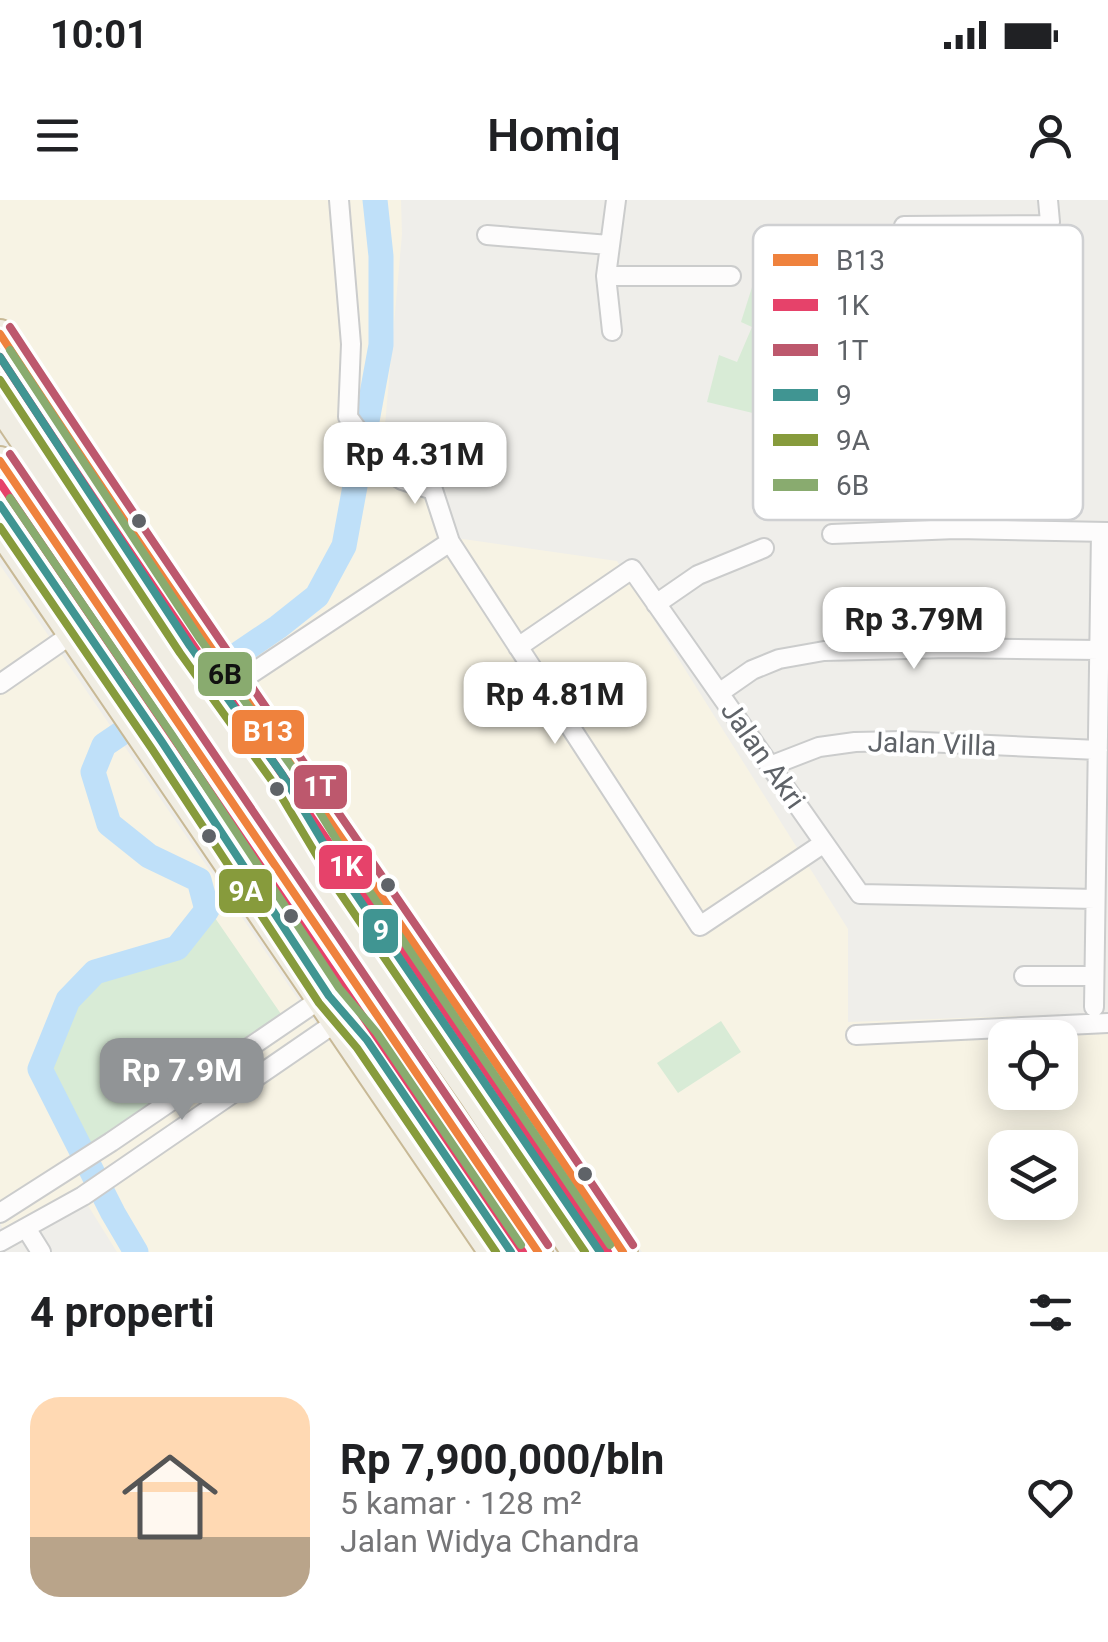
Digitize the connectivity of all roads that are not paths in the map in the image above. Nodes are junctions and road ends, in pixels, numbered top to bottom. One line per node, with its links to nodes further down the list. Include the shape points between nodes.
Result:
1 (339, 200): 16 (street, via 351,344 348,417 388,472 433,490)
2 (616, 200): 6 (street)
3 (1048, 200): 4 (street)
4 (1047, 225)
5 (487, 235): 6 (street)
6 (609, 245): 7 (street)
7 (606, 276): 8 (street); 9 (street)
8 (731, 276)
9 (612, 331)
10 (0, 334): 22 (highway)
11 (0, 404): 43 (highway)
12 (0, 461): 42 (highway)
13 (0, 528): 19 (highway)
14 (1105, 532): 15 (street); 21 (street)
15 (832, 534)
16 (450, 542): 20 (street); 22 (street)
17 (764, 548): 18 (street, via 698,575)
18 (656, 604): 20 (street, Jalan Akri, via 632,569); 24 (street, Jalan Akri)
19 (72, 634): 23 (street); 32 (highway)
20 (518, 647): 27 (street, via 700,926)
21 (1099, 650): 24 (street, via 824,650 752,670); 25 (street)
22 (226, 668): 44 (highway)
23 (0, 684)
24 (719, 693): 26 (street, Jalan Akri)
25 (1098, 750): 26 (street, Jalan Villa, via 855,742); 28 (street)
26 (770, 766): 27 (street, Jalan Akri)
27 (829, 850): 28 (street, Jalan Akri, via 860,894)
28 (1095, 899): 30 (street)
29 (1024, 976): 30 (street)
30 (1094, 976): 31 (street)
31 (1094, 1006)
32 (327, 1012): 35 (street); 36 (street); 41 (highway)
33 (1108, 1023): 34 (street)
34 (856, 1035)
35 (226, 1065): 36 (street); 37 (street)
36 (243, 1088): 38 (street, via 84,1196)
37 (0, 1212)
38 (13, 1235): 39 (street); 40 (street)
39 (0, 1252)
40 (41, 1252)
41 (493, 1252)
42 (538, 1252)
43 (576, 1252)
44 (624, 1252)

